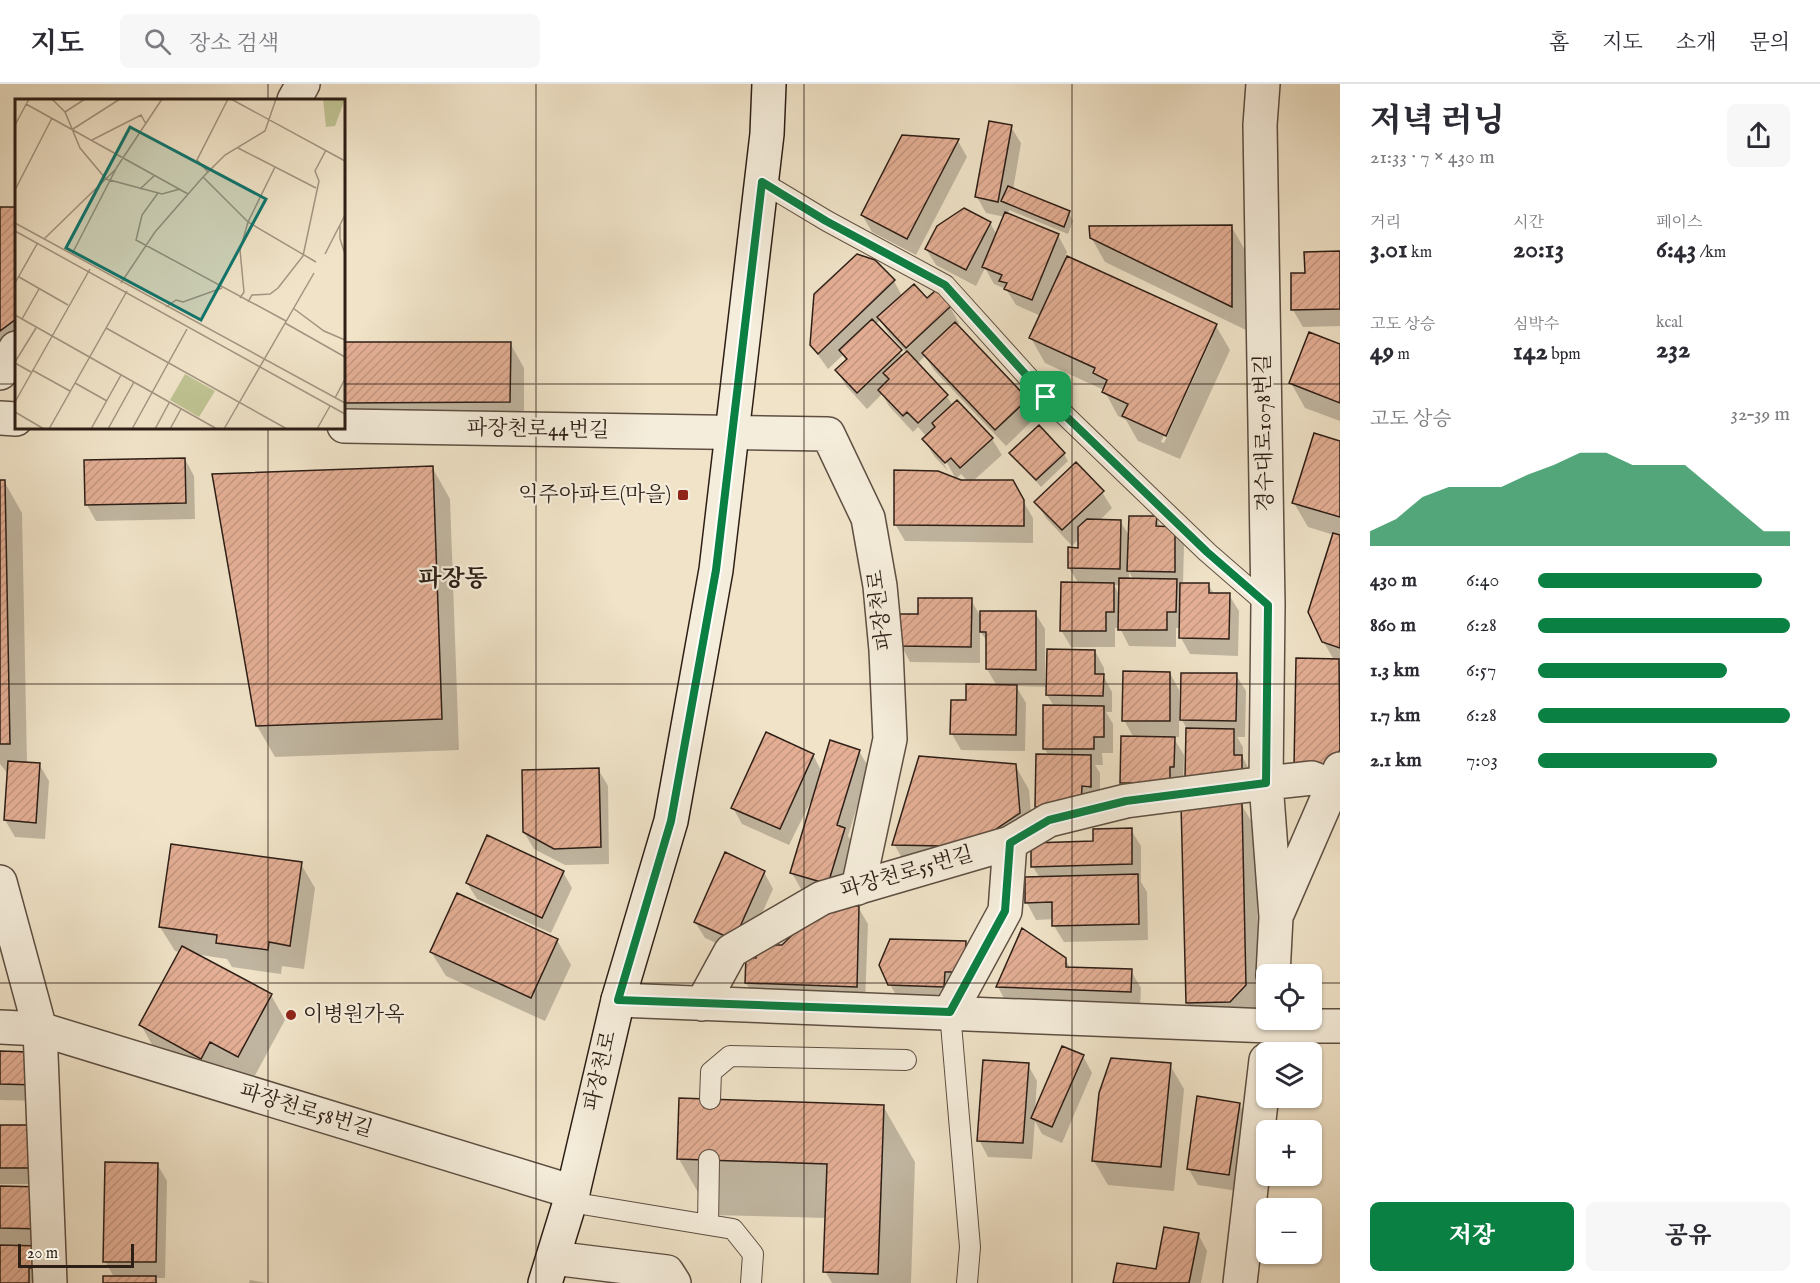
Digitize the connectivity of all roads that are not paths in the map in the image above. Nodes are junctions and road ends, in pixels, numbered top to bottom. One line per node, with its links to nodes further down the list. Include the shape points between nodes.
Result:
1 (303, 84): 4 (street)
2 (769, 84): 5 (street, 파장천로)
3 (1263, 84): 12 (street, 경수대로1078번길, via 1260,125)
4 (295, 99)
5 (762, 182): 11 (street, 파장천로); 12 (lane, via 945,285 1046,397 1207,552)
6 (15, 350): 7 (street)
7 (0, 373)
8 (0, 418): 9 (street)
9 (15, 419)
10 (345, 426): 11 (street, 파장천로44번길)
11 (732, 434): 17 (street, 파장천로, via 828,434 868,518 880,586 890,739); 20 (street, 파장천로, via 716,570 671,821)
12 (1268, 605): 14 (street, 경수대로1078번길)
13 (1338, 781): 14 (street, via 1312,778); 18 (street)
14 (1266, 783): 15 (street, via 1126,801 1049,820); 18 (street, 경수대로1078번길)
15 (1010, 843): 17 (street, 파장천로55번길); 22 (street, via 1005,911)
16 (0, 882): 25 (street)
17 (858, 888): 21 (street, 파장천로55번길, via 822,898 731,951)
18 (1276, 917): 19 (street, 경수대로1078번길)
19 (1274, 964)
20 (618, 1000): 21 (street); 31 (street, 파장천로)
21 (702, 1004): 22 (street)
22 (950, 1012): 26 (street); 37 (lane, via 970,1247)
23 (1340, 1026): 26 (street)
24 (0, 1027): 25 (street, 파장천로58번길)
25 (40, 1029): 31 (street, 파장천로58번길); 34 (street)
26 (1269, 1033)
27 (906, 1060): 28 (lane, via 730,1056 711,1072)
28 (710, 1098)
29 (1260, 1108): 38 (street)
30 (710, 1160): 32 (lane)
31 (571, 1197): 32 (lane); 33 (street, 파장천로)
32 (708, 1224): 36 (lane, via 733,1228 753,1254)
33 (549, 1271): 35 (street, via 667,1272)
34 (50, 1283)
35 (674, 1283)
36 (751, 1283)
37 (967, 1283)
38 (1240, 1283)

